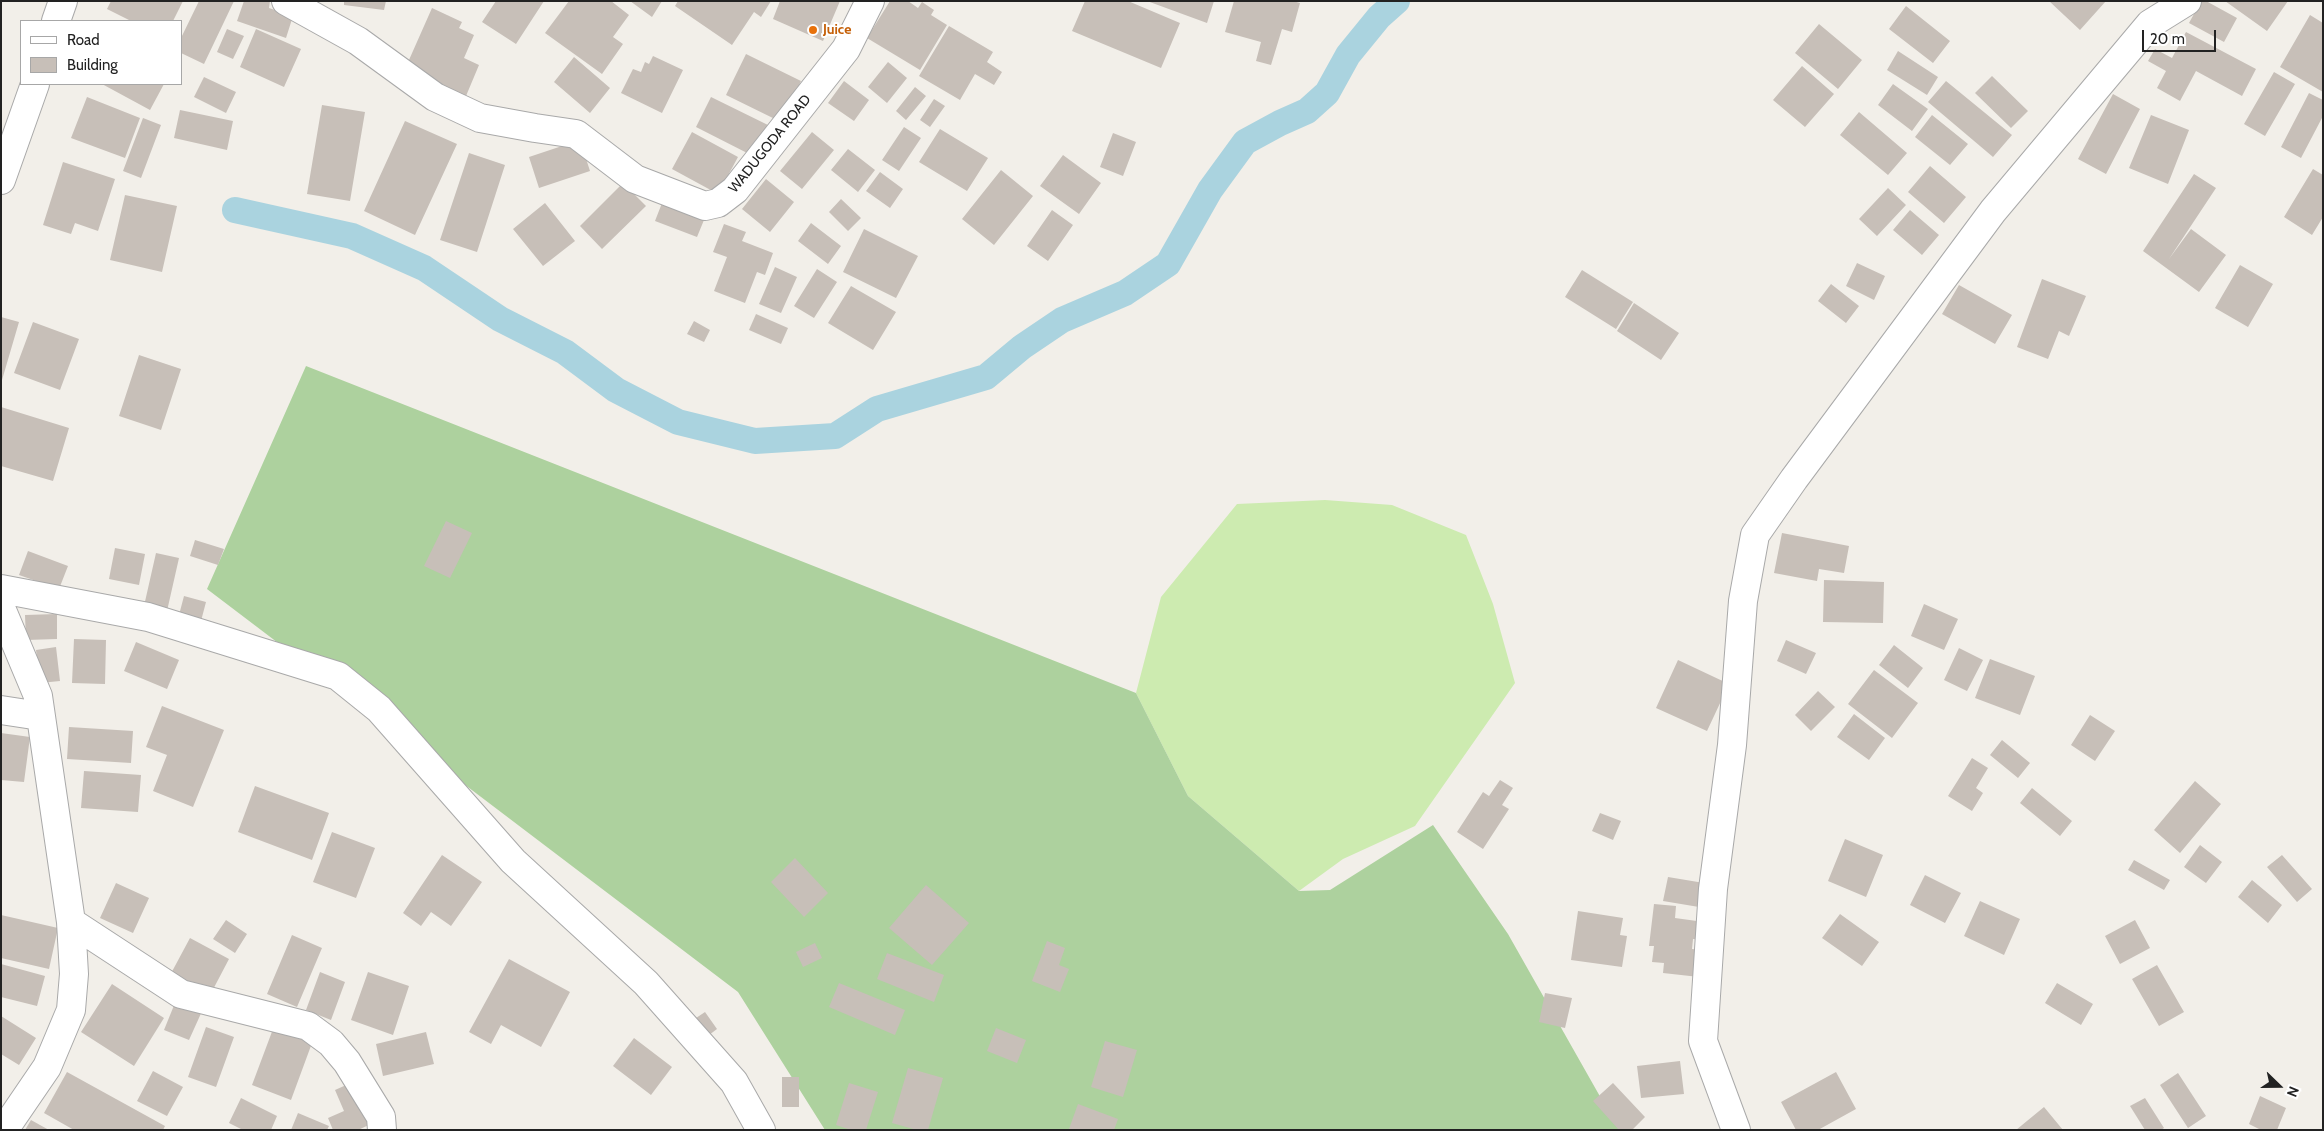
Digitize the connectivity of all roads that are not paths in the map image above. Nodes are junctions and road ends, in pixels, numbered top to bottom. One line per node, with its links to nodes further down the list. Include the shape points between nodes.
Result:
1 (63, 1): 5 (street)
2 (286, 1): 3 (street, WADUGODA ROAD, via 358,41 435,97 480,118 576,134 635,179 705,206 718,203 735,190 846,49)
3 (870, 1)
4 (2187, 1): 16 (street, via 2150,24 1993,211 1755,535 1743,601 1732,745 1713,889 1703,1041)
5 (56, 20)
6 (34, 85): 7 (street)
7 (1, 180)
8 (1, 589): 15 (street, via 148,617 338,676 379,709 513,861 646,983 734,1082)
9 (1, 608): 11 (street, via 38,696)
10 (1, 710): 11 (street)
11 (40, 716): 12 (street)
12 (71, 922): 13 (street, via 74,974 71,1010 47,1067); 14 (street, via 181,994 308,1026 331,1043 347,1062 381,1117)
13 (4, 1130)
14 (382, 1130)
15 (761, 1130)
16 (1736, 1130)

